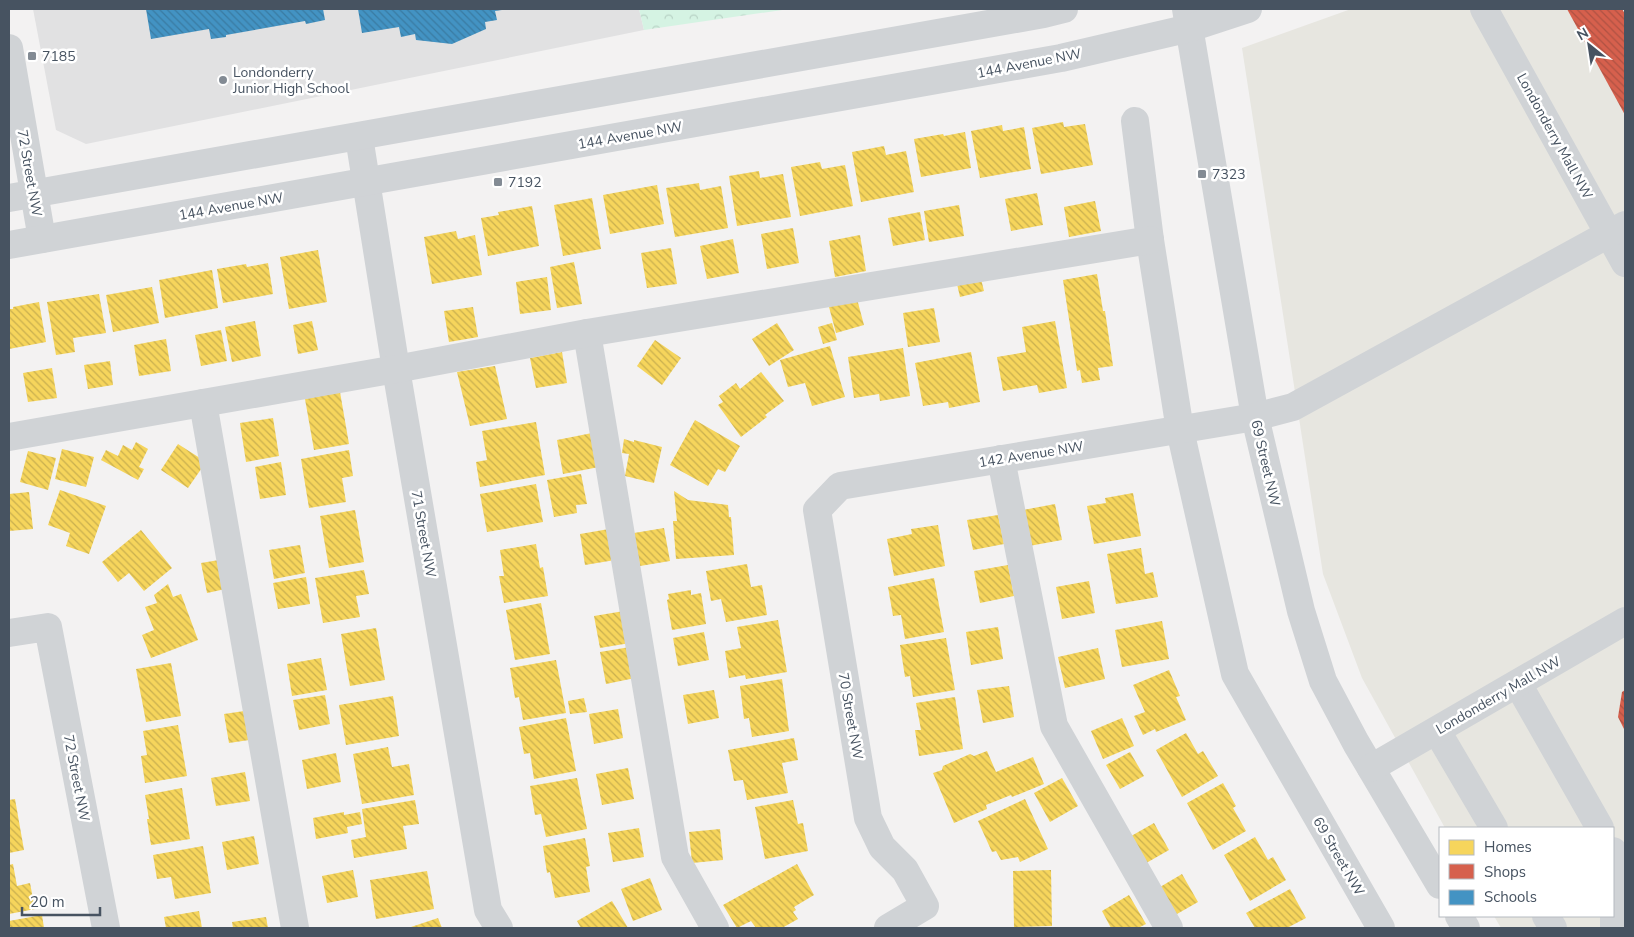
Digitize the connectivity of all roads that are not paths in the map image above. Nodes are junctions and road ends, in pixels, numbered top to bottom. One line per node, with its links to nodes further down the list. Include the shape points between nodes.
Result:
1 (1064, 9): 7 (street)
2 (1248, 9): 4 (street, 144 Avenue NW)
3 (1484, 9): 10 (street, Londonderry Mall NW)
4 (1188, 18): 8 (street, 144 Avenue NW, via 1061,58); 18 (street, 69 Street NW)
5 (9, 48): 9 (street, 72 Street NW)
6 (1135, 120): 12 (street, 69 Street NW)
7 (359, 137): 8 (street, 71 Street NW); 9 (street)
8 (366, 182): 11 (street, 144 Avenue NW); 16 (street, 71 Street NW)
9 (21, 196): 11 (street, 72 Street NW)
10 (1617, 229): 14 (street, Londonderry Mall NW); 18 (street, 142 Avenue NW, via 1293,407)
11 (42, 239): 13 (street, 144 Avenue NW)
12 (1150, 240): 15 (street); 19 (street, 69 Street NW)
13 (9, 245)
14 (1625, 262)
15 (587, 333): 16 (street); 38 (street, via 676,857)
16 (396, 369): 17 (street); 37 (street, 71 Street NW, via 488,910)
17 (204, 403): 20 (street); 36 (street)
18 (1256, 417): 19 (street, 142 Avenue NW); 27 (street, 69 Street NW, via 1301,612 1323,681)
19 (1180, 430): 21 (street, 142 Avenue NW); 41 (street, 69 Street NW, via 1235,674)
20 (9, 437)
21 (1001, 459): 22 (street, 142 Avenue NW, via 840,486); 40 (street, via 1054,726)
22 (817, 510): 39 (street, 70 Street NW, via 868,818 882,847 905,870 925,906)
23 (1625, 621): 25 (street, Londonderry Mall NW)
24 (9, 633): 35 (street, 72 Street NW, via 48,627)
25 (1518, 684): 26 (street, Londonderry Mall NW); 29 (street)
26 (1437, 731): 27 (street, Londonderry Mall NW); 28 (street)
27 (1372, 768): 31 (street, 69 Street NW)
28 (1493, 827)
29 (1599, 827)
30 (1614, 854): 34 (street)
31 (1439, 883)
32 (1459, 917): 42 (street)
33 (1547, 917): 43 (street)
34 (1614, 917)
35 (106, 928)
36 (295, 928)
37 (499, 928)
38 (715, 928)
39 (888, 928)
40 (1169, 928)
41 (1381, 928)
42 (1466, 928)
43 (1553, 928)

